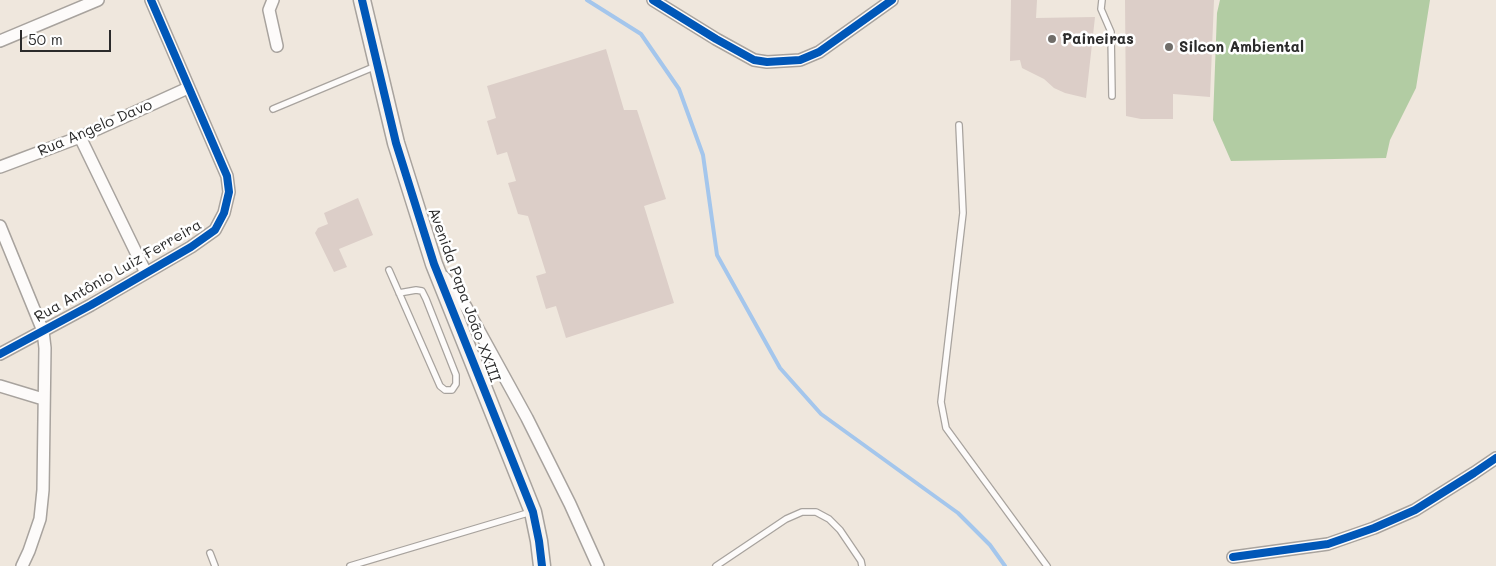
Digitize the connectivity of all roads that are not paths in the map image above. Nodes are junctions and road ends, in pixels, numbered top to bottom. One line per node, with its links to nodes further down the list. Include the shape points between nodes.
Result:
1 (98, 0): 8 (street)
2 (151, 0): 11 (street, Rua Antônio Luiz Ferreira)
3 (273, 0): 9 (street, via 269,10)
4 (362, 0): 10 (street, Avenida Papa João XXIII)
5 (653, 0): 6 (street, via 754,60 767,62 800,60 820,52)
6 (892, 0)
7 (1102, 0): 12 (lane, via 1101,9 1111,32)
8 (0, 41)
9 (277, 46)
10 (378, 66): 13 (lane); 18 (street, Avenida Papa João XXIII, via 396,142)
11 (188, 88): 15 (street, Rua Angelo Davo); 20 (street, Rua Antônio Luiz Ferreira, via 226,176 229,192 224,213 215,230)
12 (1112, 96)
13 (273, 110)
14 (958, 125): 37 (lane, via 963,213 941,402 946,428)
15 (80, 137): 16 (street, Rua Angelo Davo); 20 (street)
16 (0, 167)
17 (1, 231): 22 (street)
18 (434, 264): 27 (street, Avenida Papa João XXIII); 34 (street, via 466,307 496,359)
19 (389, 270): 21 (lane)
20 (146, 273): 22 (street, Rua Antônio Luiz Ferreira)
21 (399, 293): 21 (lane, via 440,386 444,390 452,390 456,375 422,291)
22 (43, 331): 23 (street, Rua Antônio Luiz Ferreira); 25 (street)
23 (0, 354)
24 (0, 386): 25 (street)
25 (43, 399): 30 (street, via 40,520)
26 (1496, 458): 29 (street, via 1415,510 1374,528 1328,544)
27 (533, 512): 32 (lane); 33 (street, Avenida Papa João XXIII)
28 (210, 553): 31 (lane)
29 (1233, 557)
30 (22, 566)
31 (215, 566)
32 (350, 566)
33 (542, 566)
34 (598, 566)
35 (716, 566): 36 (lane, via 786,519 802,512 816,512 829,519 840,530)
36 (862, 566)
37 (1047, 566)

